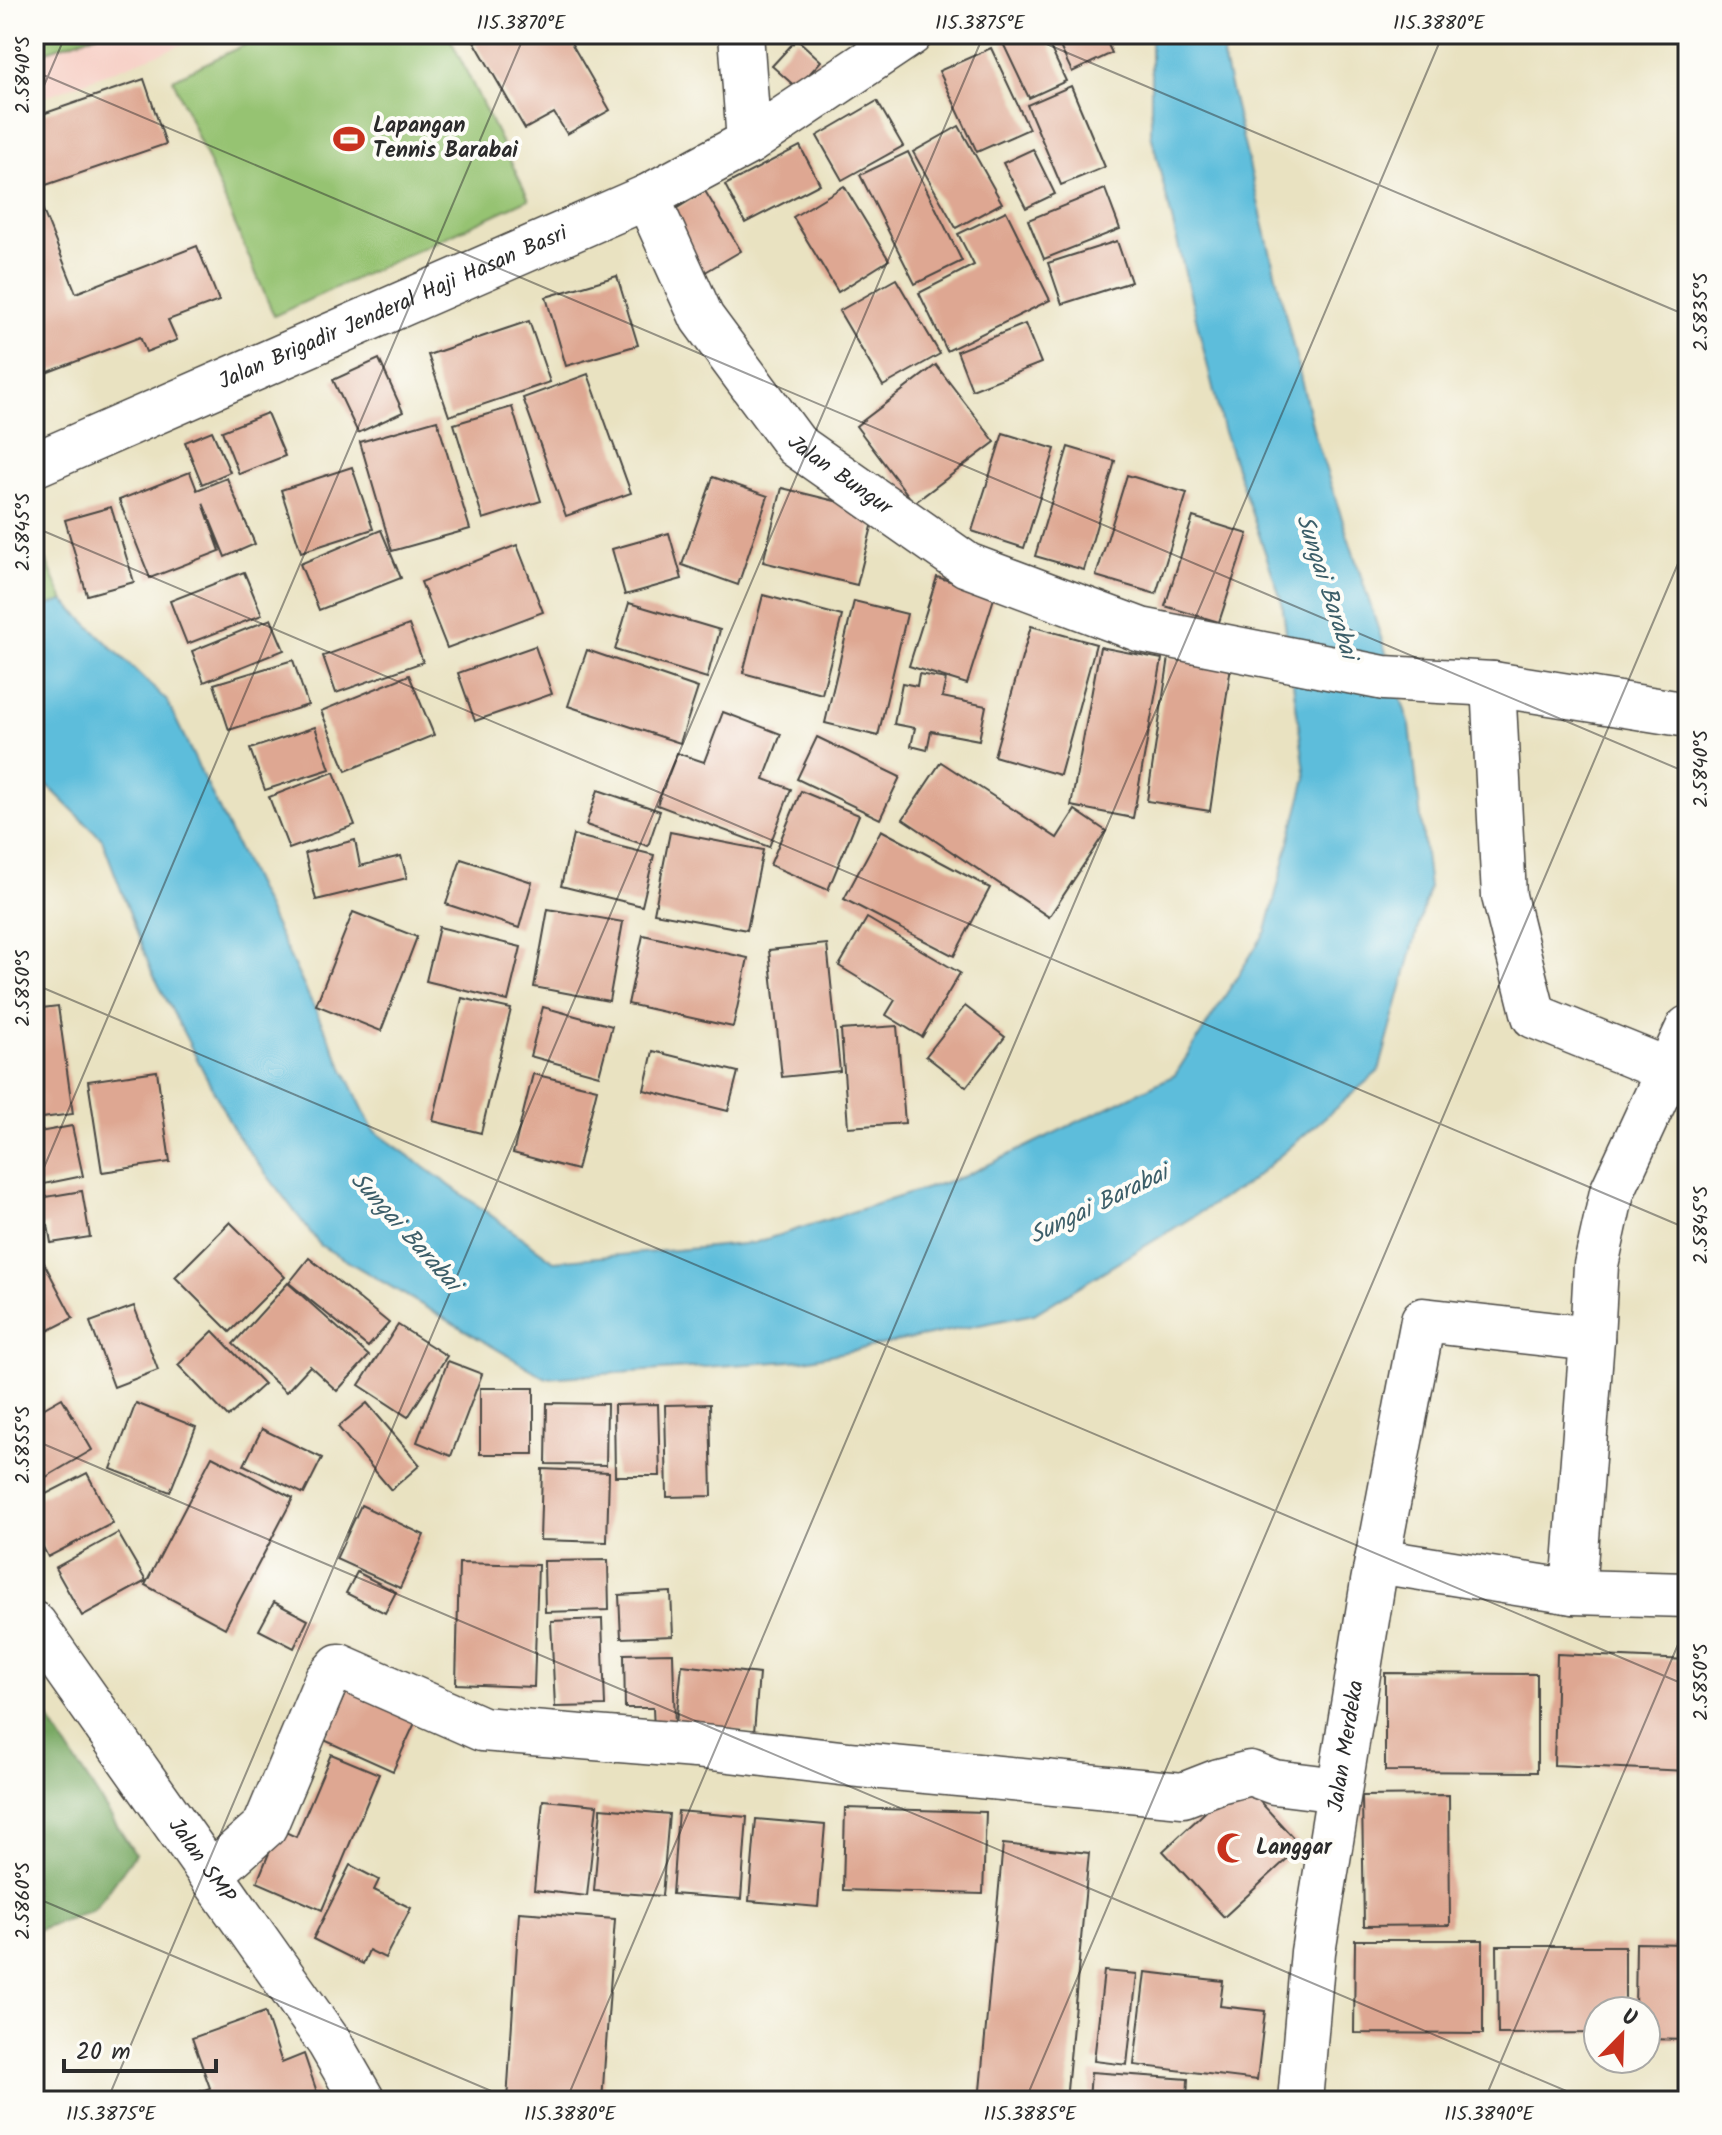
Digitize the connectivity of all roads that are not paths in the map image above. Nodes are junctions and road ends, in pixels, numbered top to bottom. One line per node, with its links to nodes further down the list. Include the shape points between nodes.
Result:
1 (741, 34): 3 (street)
2 (910, 34): 3 (street, Jalan Brigadir Jenderal Haji Hasan Basri)
3 (749, 142): 4 (street, Jalan Brigadir Jenderal Haji Hasan Basri)
4 (647, 197): 5 (street, Jalan Brigadir Jenderal Haji Hasan Basri); 6 (street, Jalan Bungur, via 702,318 796,445 967,565 1141,630 1384,678)
5 (34, 465)
6 (1493, 684): 7 (street, Jalan Bungur); 9 (street, via 1504,896 1534,1016)
7 (1688, 715)
8 (1688, 1028): 9 (street)
9 (1668, 1070): 10 (street, via 1612,1192 1596,1265)
10 (1592, 1339): 11 (street, Jalan Merdeka, via 1423,1320); 12 (street)
11 (1375, 1572): 12 (street); 15 (street, Jalan Merdeka)
12 (1573, 1592): 13 (street)
13 (1688, 1595)
14 (34, 1624): 16 (street, Jalan SMP)
15 (1339, 1790): 16 (street, via 1274,1782 1250,1773 1183,1795 482,1729 339,1666 326,1681 265,1826); 18 (street, Jalan Merdeka, via 1313,1952)
16 (211, 1874): 17 (street, Jalan SMP, via 329,2042)
17 (363, 2101)
18 (1300, 2101)

